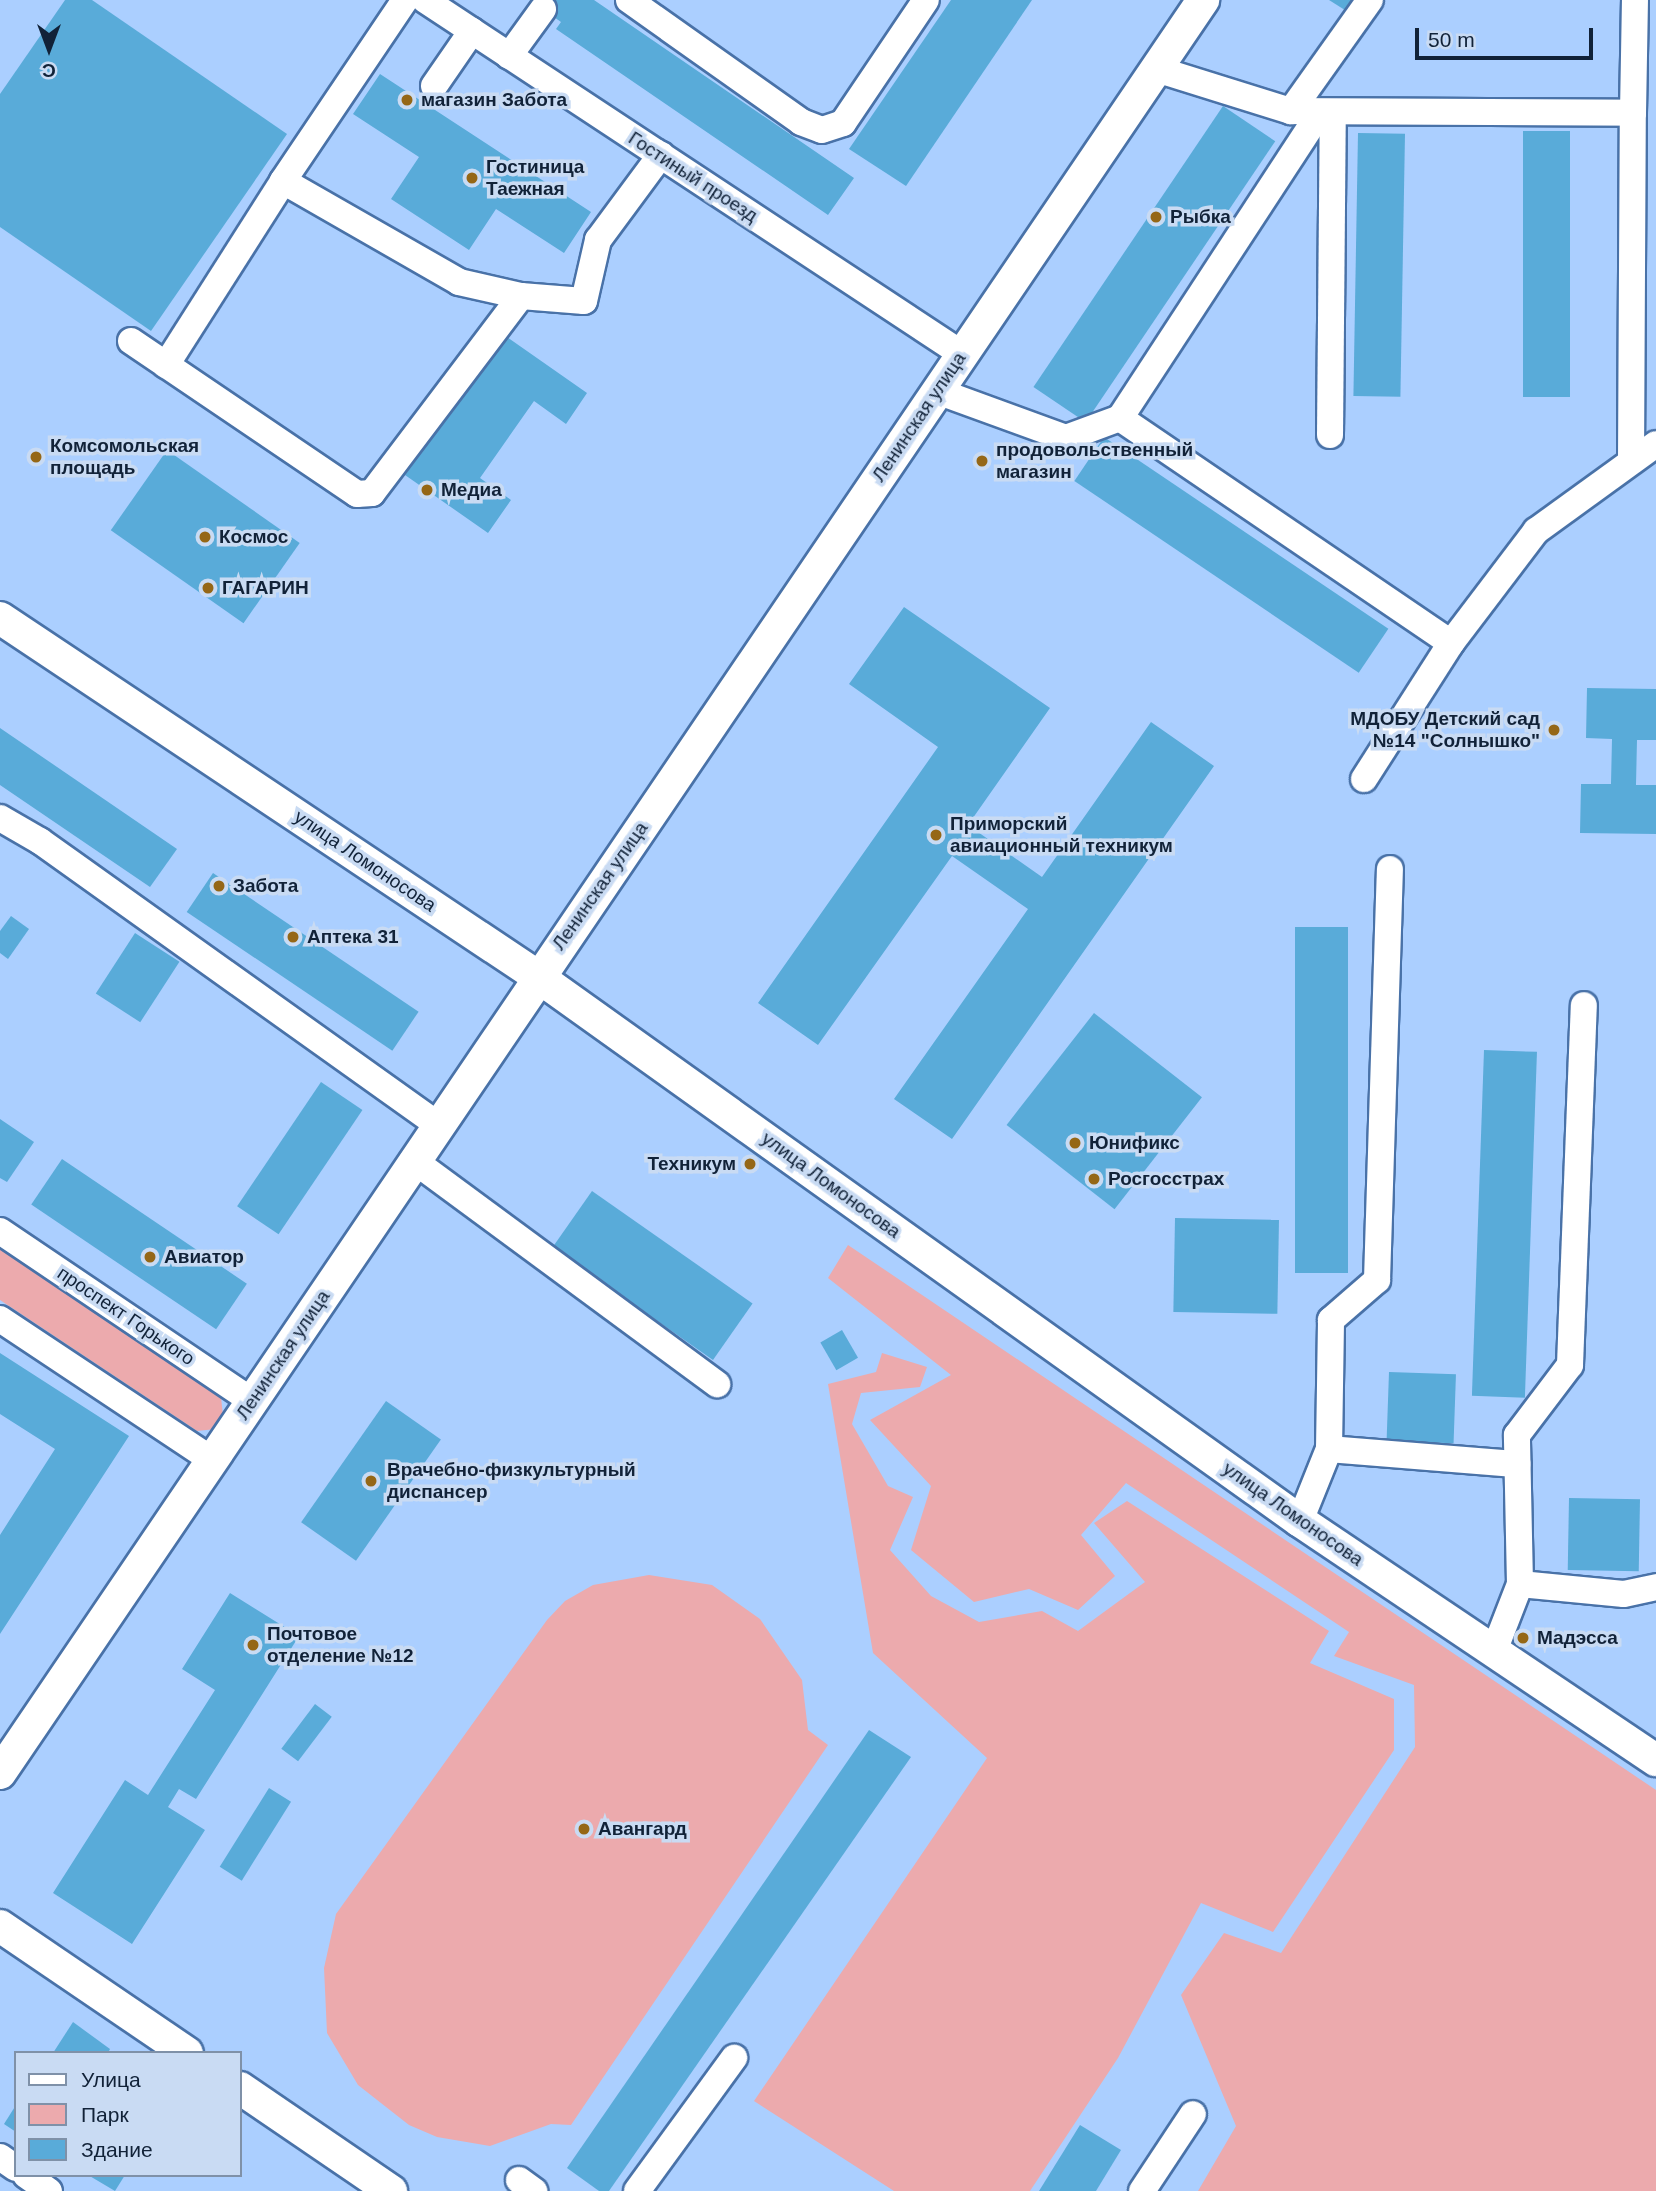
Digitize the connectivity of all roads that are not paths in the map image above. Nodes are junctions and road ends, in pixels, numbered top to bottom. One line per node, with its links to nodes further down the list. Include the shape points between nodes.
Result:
1 (405, 0): 17 (street)
2 (425, 0): 9 (street, Гостиный проезд)
3 (629, 0): 4 (street, via 801,122 822,130 843,123)
4 (926, 0)
5 (1203, 0): 11 (main road, Ленинская улица)
6 (1370, 0): 13 (street)
7 (1635, 0): 14 (street)
8 (542, 9): 10 (street)
9 (472, 31): 10 (street, Гостиный проезд); 12 (street)
10 (509, 56): 16 (street, Гостиный проезд)
11 (1156, 69): 13 (street); 20 (main road, Ленинская улица)
12 (434, 86)
13 (1291, 111): 15 (street)
14 (1633, 113): 15 (street); 26 (street)
15 (1326, 114): 23 (street); 24 (street)
16 (661, 155): 18 (street, via 598,240 584,301); 20 (street, Гостиный проезд)
17 (284, 181): 18 (street, via 458,282); 21 (street)
18 (522, 296): 21 (street, via 372,493 357,494)
19 (131, 341): 21 (street)
20 (962, 354): 22 (main road, Ленинская улица)
21 (166, 365)
22 (937, 391): 23 (street, via 1066,438); 32 (main road, Ленинская улица)
23 (1120, 418): 28 (street)
24 (1330, 435)
25 (1656, 444): 26 (street)
26 (1630, 461): 28 (street, via 1536,531)
27 (0, 618): 32 (main road, улица Ломоносова)
28 (1451, 643): 29 (street)
29 (1364, 779)
30 (0, 818): 34 (street, via 74,865)
31 (1390, 869): 40 (street, via 1377,1279 1331,1320)
32 (537, 976): 34 (main road, Ленинская улица); 43 (main road, улица Ломоносова)
33 (1584, 1004): 42 (street, via 1570,1365 1517,1436)
34 (438, 1125): 35 (main road, Ленинская улица)
35 (414, 1160): 38 (street); 39 (main road, Ленинская улица)
36 (0, 1231): 39 (street, проспект Горького)
37 (0, 1320): 41 (street)
38 (717, 1384)
39 (252, 1401): 41 (main road, Ленинская улица)
40 (1329, 1449): 42 (street); 43 (street)
41 (212, 1460): 48 (main road, Ленинская улица)
42 (1517, 1464): 44 (street)
43 (1300, 1521): 46 (main road, улица Ломоносова)
44 (1520, 1584): 45 (street, via 1624,1594); 46 (street)
45 (1656, 1587)
46 (1494, 1651): 47 (main road, улица Ломоносова)
47 (1656, 1760)
48 (0, 1773)
49 (0, 1926): 50 (main road)
50 (184, 2051)
51 (734, 2058): 58 (street)
52 (242, 2090): 55 (main road)
53 (1193, 2114): 59 (street)
54 (29, 2177): 56 (street)
55 (358, 2182): 57 (main road)
56 (49, 2191)
57 (391, 2191)
58 (637, 2191)
59 (1142, 2191)

